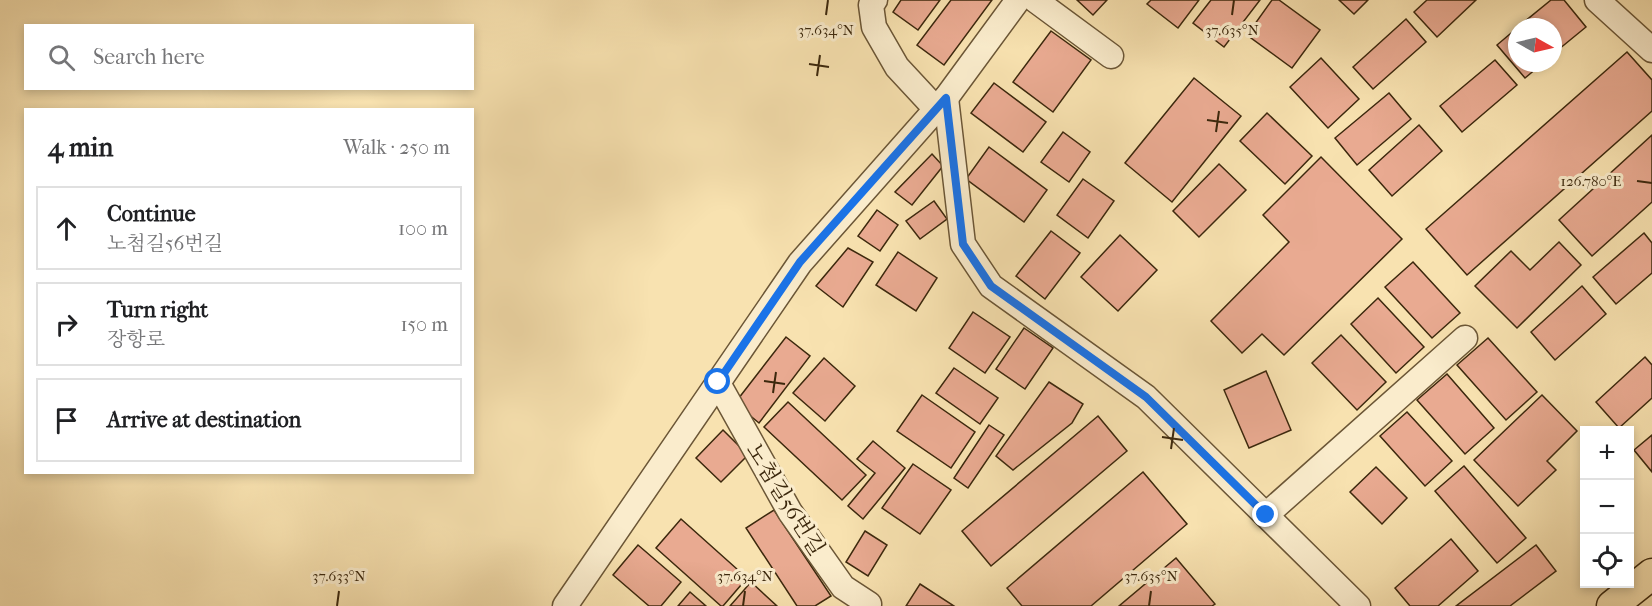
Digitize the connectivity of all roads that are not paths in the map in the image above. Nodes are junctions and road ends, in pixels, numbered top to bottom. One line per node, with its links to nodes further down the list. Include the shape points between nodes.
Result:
1 (875, 0): 7 (street, via 871,5 874,27 897,67)
2 (1018, 0): 7 (street)
3 (1035, 0): 6 (street)
4 (1597, 0): 5 (street)
5 (1652, 50)
6 (1111, 56)
7 (941, 103): 9 (street, via 800,262); 10 (street, via 963,244 991,286 1146,397)
8 (1465, 338): 10 (street)
9 (718, 382): 12 (street, 노첨길56번길, via 790,512 843,587); 13 (street)
10 (1266, 515): 14 (street)
11 (1652, 574): 15 (main road)
12 (869, 604)
13 (565, 606)
14 (1358, 606)
15 (1612, 606)

